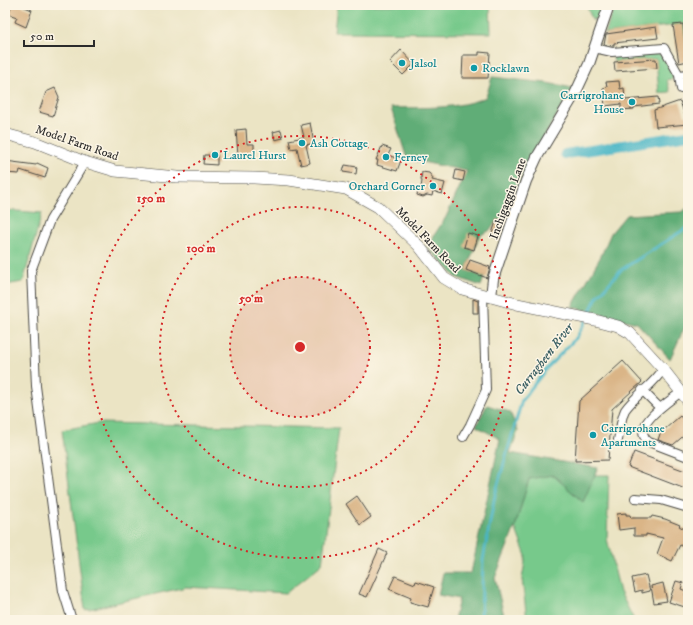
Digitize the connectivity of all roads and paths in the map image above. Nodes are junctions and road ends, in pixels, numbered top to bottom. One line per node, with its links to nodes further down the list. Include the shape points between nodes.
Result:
1 (609, 5): 2 (street, Inchigaggin Lane)
2 (594, 48): 4 (street, via 612,52 664,48); 8 (street, Inchigaggin Lane, via 576,92 537,157 526,181)
3 (688, 74): 4 (street)
4 (679, 75): 5 (street, via 681,89)
5 (688, 88)
6 (5, 134): 7 (main road, Model Farm Road, via 35,142)
7 (85, 162): 8 (main road, Model Farm Road, via 116,171 176,177 289,180 346,189 378,207 419,246 444,278 462,289); 18 (street, via 50,220 31,271 36,386 63,591)
8 (487, 296): 9 (main road, Model Farm Road, via 618,326 630,333); 13 (street, via 486,390)
9 (663, 369): 10 (street, via 658,378); 11 (main road, Model Farm Road)
10 (642, 390): 12 (street); 14 (street, via 624,411)
11 (684, 397): 12 (street)
12 (660, 408): 15 (street, via 647,423 644,437 649,442)
13 (463, 437)
14 (618, 440)
15 (688, 457)
16 (635, 498): 17 (street, via 661,500)
17 (688, 508)
18 (72, 620)

